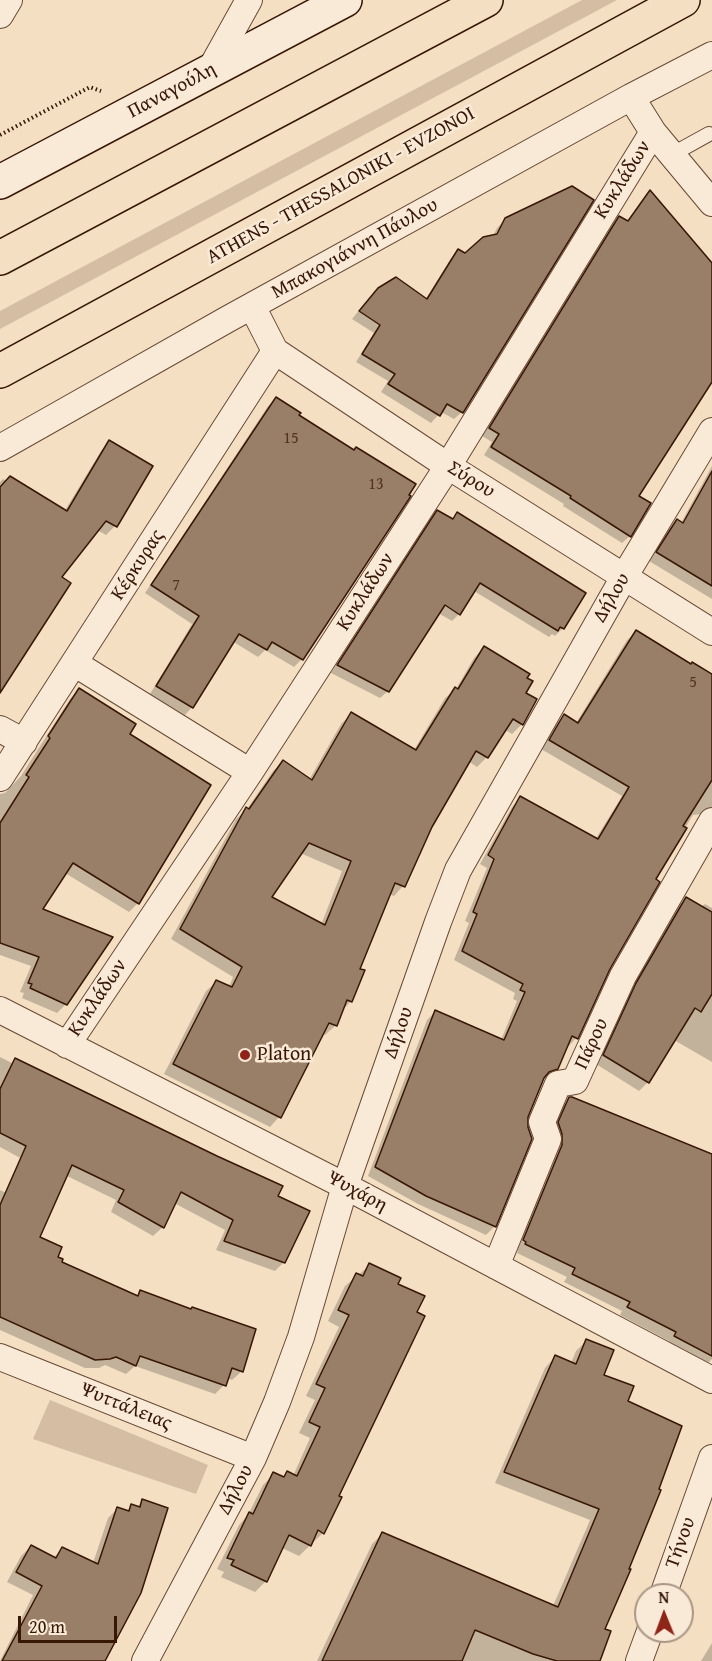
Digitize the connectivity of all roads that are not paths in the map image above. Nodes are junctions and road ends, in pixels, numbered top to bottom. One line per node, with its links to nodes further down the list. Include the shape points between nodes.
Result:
1 (9, 0): 6 (street)
2 (249, 0): 8 (street)
3 (345, 0): 8 (street, Παναγούλη)
4 (486, 0): 15 (highway)
5 (683, 0): 18 (highway, ATHENS - THESSALONIKI - EVZONOI)
6 (0, 15)
7 (712, 55): 9 (street, Μπακογιάννη Πάυλου)
8 (209, 72): 13 (street, Παναγούλη)
9 (631, 97): 10 (street); 16 (street, Μπακογιάννη Πάυλου)
10 (653, 132): 12 (street); 21 (street, Κυκλάδων)
11 (711, 135): 12 (lane)
12 (671, 154): 14 (street)
13 (0, 182)
14 (712, 203)
15 (0, 258)
16 (252, 306): 17 (street, Σύρου); 20 (street, Μπακογιάννη Πάυλου)
17 (275, 351): 21 (street, Σύρου); 24 (street, Κέρκυρας)
18 (0, 371)
19 (712, 431): 22 (street, Δήλου)
20 (0, 448)
21 (448, 466): 22 (street, Σύρου); 27 (street, Κυκλάδων)
22 (624, 577): 23 (street, Σύρου); 32 (street, Δήλου, via 458,870)
23 (712, 633)
24 (74, 663): 26 (street, Κέρκυρας); 27 (street)
25 (0, 729): 26 (street)
26 (24, 742): 28 (street, Κέρκυρας)
27 (250, 772): 31 (street, Κυκλάδων)
28 (0, 778)
29 (712, 821): 33 (street, Πάρου, via 623,976 575,1081 558,1084 542,1122 548,1139)
30 (0, 1010): 31 (street, Ψυχάρη)
31 (67, 1045): 32 (street, Ψυχάρη)
32 (345, 1186): 33 (street, Ψυχάρη); 36 (street, Δήλου, via 301,1337)
33 (496, 1266): 35 (street, Ψυχάρη)
34 (0, 1357): 36 (street, Ψυττάλειας)
35 (712, 1380)
36 (253, 1458): 40 (street, Δήλου)
37 (712, 1458): 38 (street, Τήνου)
38 (667, 1583)
39 (646, 1643): 41 (street)
40 (145, 1661)
41 (639, 1661)

